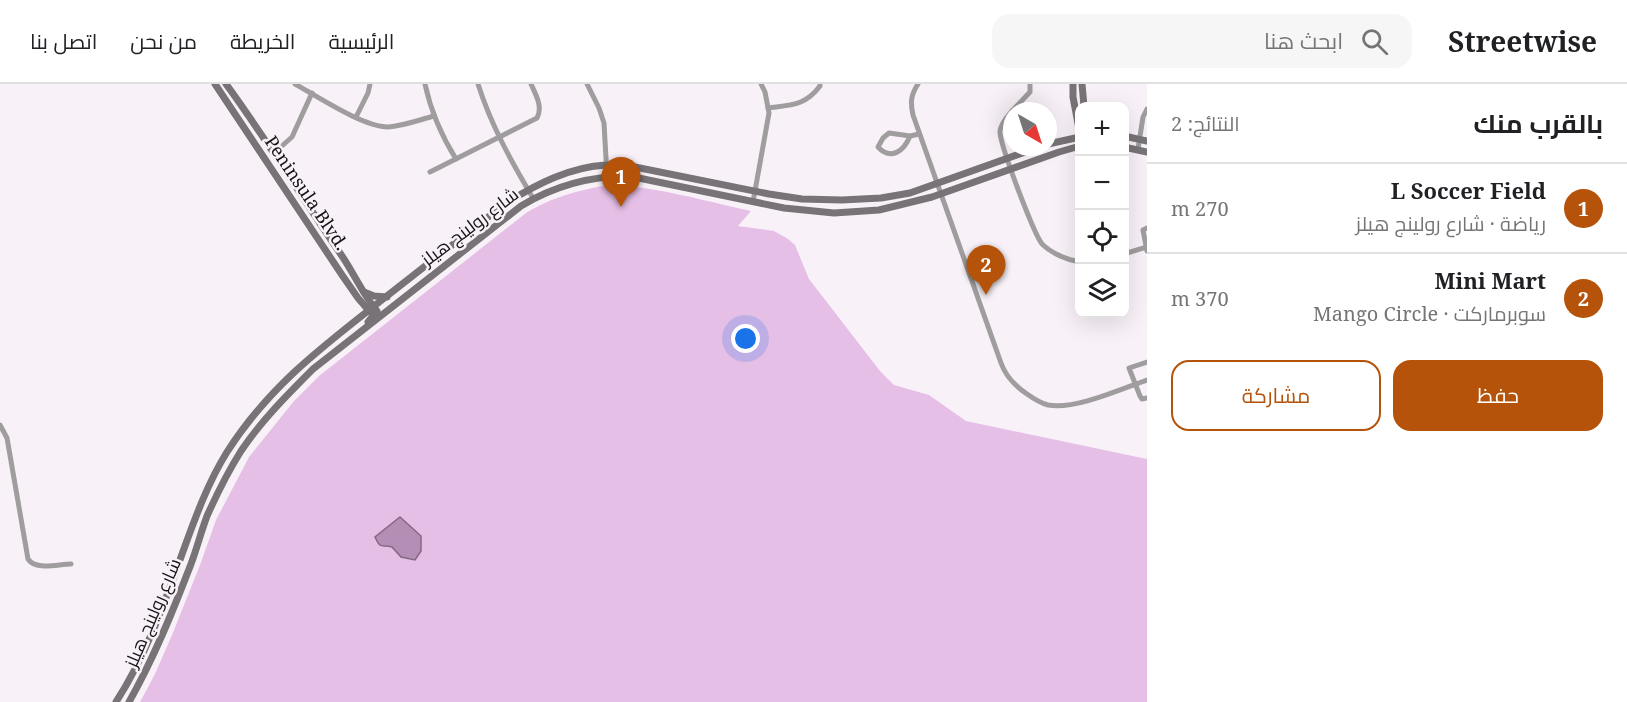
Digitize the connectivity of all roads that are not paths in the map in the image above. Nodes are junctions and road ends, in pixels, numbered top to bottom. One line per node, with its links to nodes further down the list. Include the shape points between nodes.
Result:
1 (215, 84): 58 (main road, Peninsula Blvd.)
2 (226, 84): 35 (main road, Peninsula Blvd.)
3 (295, 84): 15 (street)
4 (370, 84): 22 (street)
5 (425, 84): 21 (street)
6 (478, 84): 27 (street)
7 (531, 84): 27 (street, via 540,113)
8 (586, 84): 40 (street, via 604,123)
9 (761, 84): 18 (street)
10 (820, 84): 18 (street, via 803,102)
11 (918, 84): 24 (street, via 910,103)
12 (1030, 84): 16 (street, via 1030,92)
13 (1073, 84): 19 (main road)
14 (1082, 84): 17 (main road)
15 (312, 93): 22 (street); 35 (street, via 292,137)
16 (1021, 102)
17 (1084, 102)
18 (768, 108): 46 (street)
19 (1075, 108)
20 (1147, 109): 28 (street)
21 (434, 116): 22 (street, via 388,127); 38 (street)
22 (356, 117)
23 (1003, 123): 30 (street)
24 (920, 134): 25 (street); 44 (street)
25 (910, 136): 25 (street, via 889,134 878,147 884,153 900,151)
26 (1075, 137): 29 (main road)
27 (500, 138): 38 (street); 45 (street)
28 (1143, 140): 33 (street)
29 (1057, 142)
30 (1003, 146)
31 (1075, 147): 41 (main road, شارع رولينج هيلز)
32 (1129, 148): 33 (main road)
33 (1138, 149): 34 (main road)
34 (1147, 152)
35 (274, 153): 56 (main road, Peninsula Blvd.)
36 (1006, 156): 39 (street)
37 (1015, 156): 39 (main road, شارع رولينج هيلز)
38 (456, 159): 42 (street)
39 (1007, 159): 41 (street); 44 (main road, شارع رولينج هيلز)
40 (606, 165): 43 (street); 45 (main road, شارع رولينج هيلز, via 563,174); 46 (main road, شارع رولينج هيلز, via 630,166)
41 (1011, 168): 47 (main road, شارع رولينج هيلز); 55 (street, via 1042,243)
42 (430, 172)
43 (607, 176): 48 (main road, شارع رولينج هيلز, via 552,189); 49 (main road, شارع رولينج هيلز, via 629,176)
44 (938, 184): 46 (main road, شارع رولينج هيلز, via 910,193 842,200 802,199); 47 (street)
45 (528, 190): 48 (street); 52 (main road, شارع رولينج هيلز)
46 (755, 191): 49 (street)
47 (941, 194): 49 (main road, شارع رولينج هيلز, via 879,210 834,213); 65 (street, via 1002,367 1013,384 1035,400 1058,406 1084,402)
48 (533, 198): 54 (main road, شارع رولينج هيلز)
49 (753, 202)
50 (1147, 228): 51 (street, via 1143,230)
51 (1147, 248): 53 (street)
52 (448, 249): 54 (main road); 57 (main road, شارع رولينج هيلز)
53 (1129, 253)
54 (454, 258): 60 (main road, شارع رولينج هيلز)
55 (1075, 261)
56 (364, 292): 57 (main road); 59 (main road, Peninsula Blvd.)
57 (387, 297): 59 (main road, شارع رولينج هيلز)
58 (358, 298): 59 (main road, Peninsula Blvd.); 61 (main road)
59 (373, 309): 60 (main road); 61 (main road, شارع رولينج هيلز); 62 (main road)
60 (384, 313): 62 (main road, شارع رولينج هيلز)
61 (358, 319): 69 (main road, شارع رولينج هيلز, via 284,381 252,416 226,454 197,511 140,660)
62 (363, 329): 70 (main road, شارع رولينج هيلز, via 287,394 241,452 207,516 164,632)
63 (1147, 362): 65 (street, via 1129,368)
64 (1147, 380): 65 (street)
65 (1135, 384): 66 (street, via 1142,399)
66 (1147, 398)
67 (0, 425): 68 (street, via 7,438 28,559 38,566)
68 (71, 564)
69 (116, 702)
70 (129, 702)

